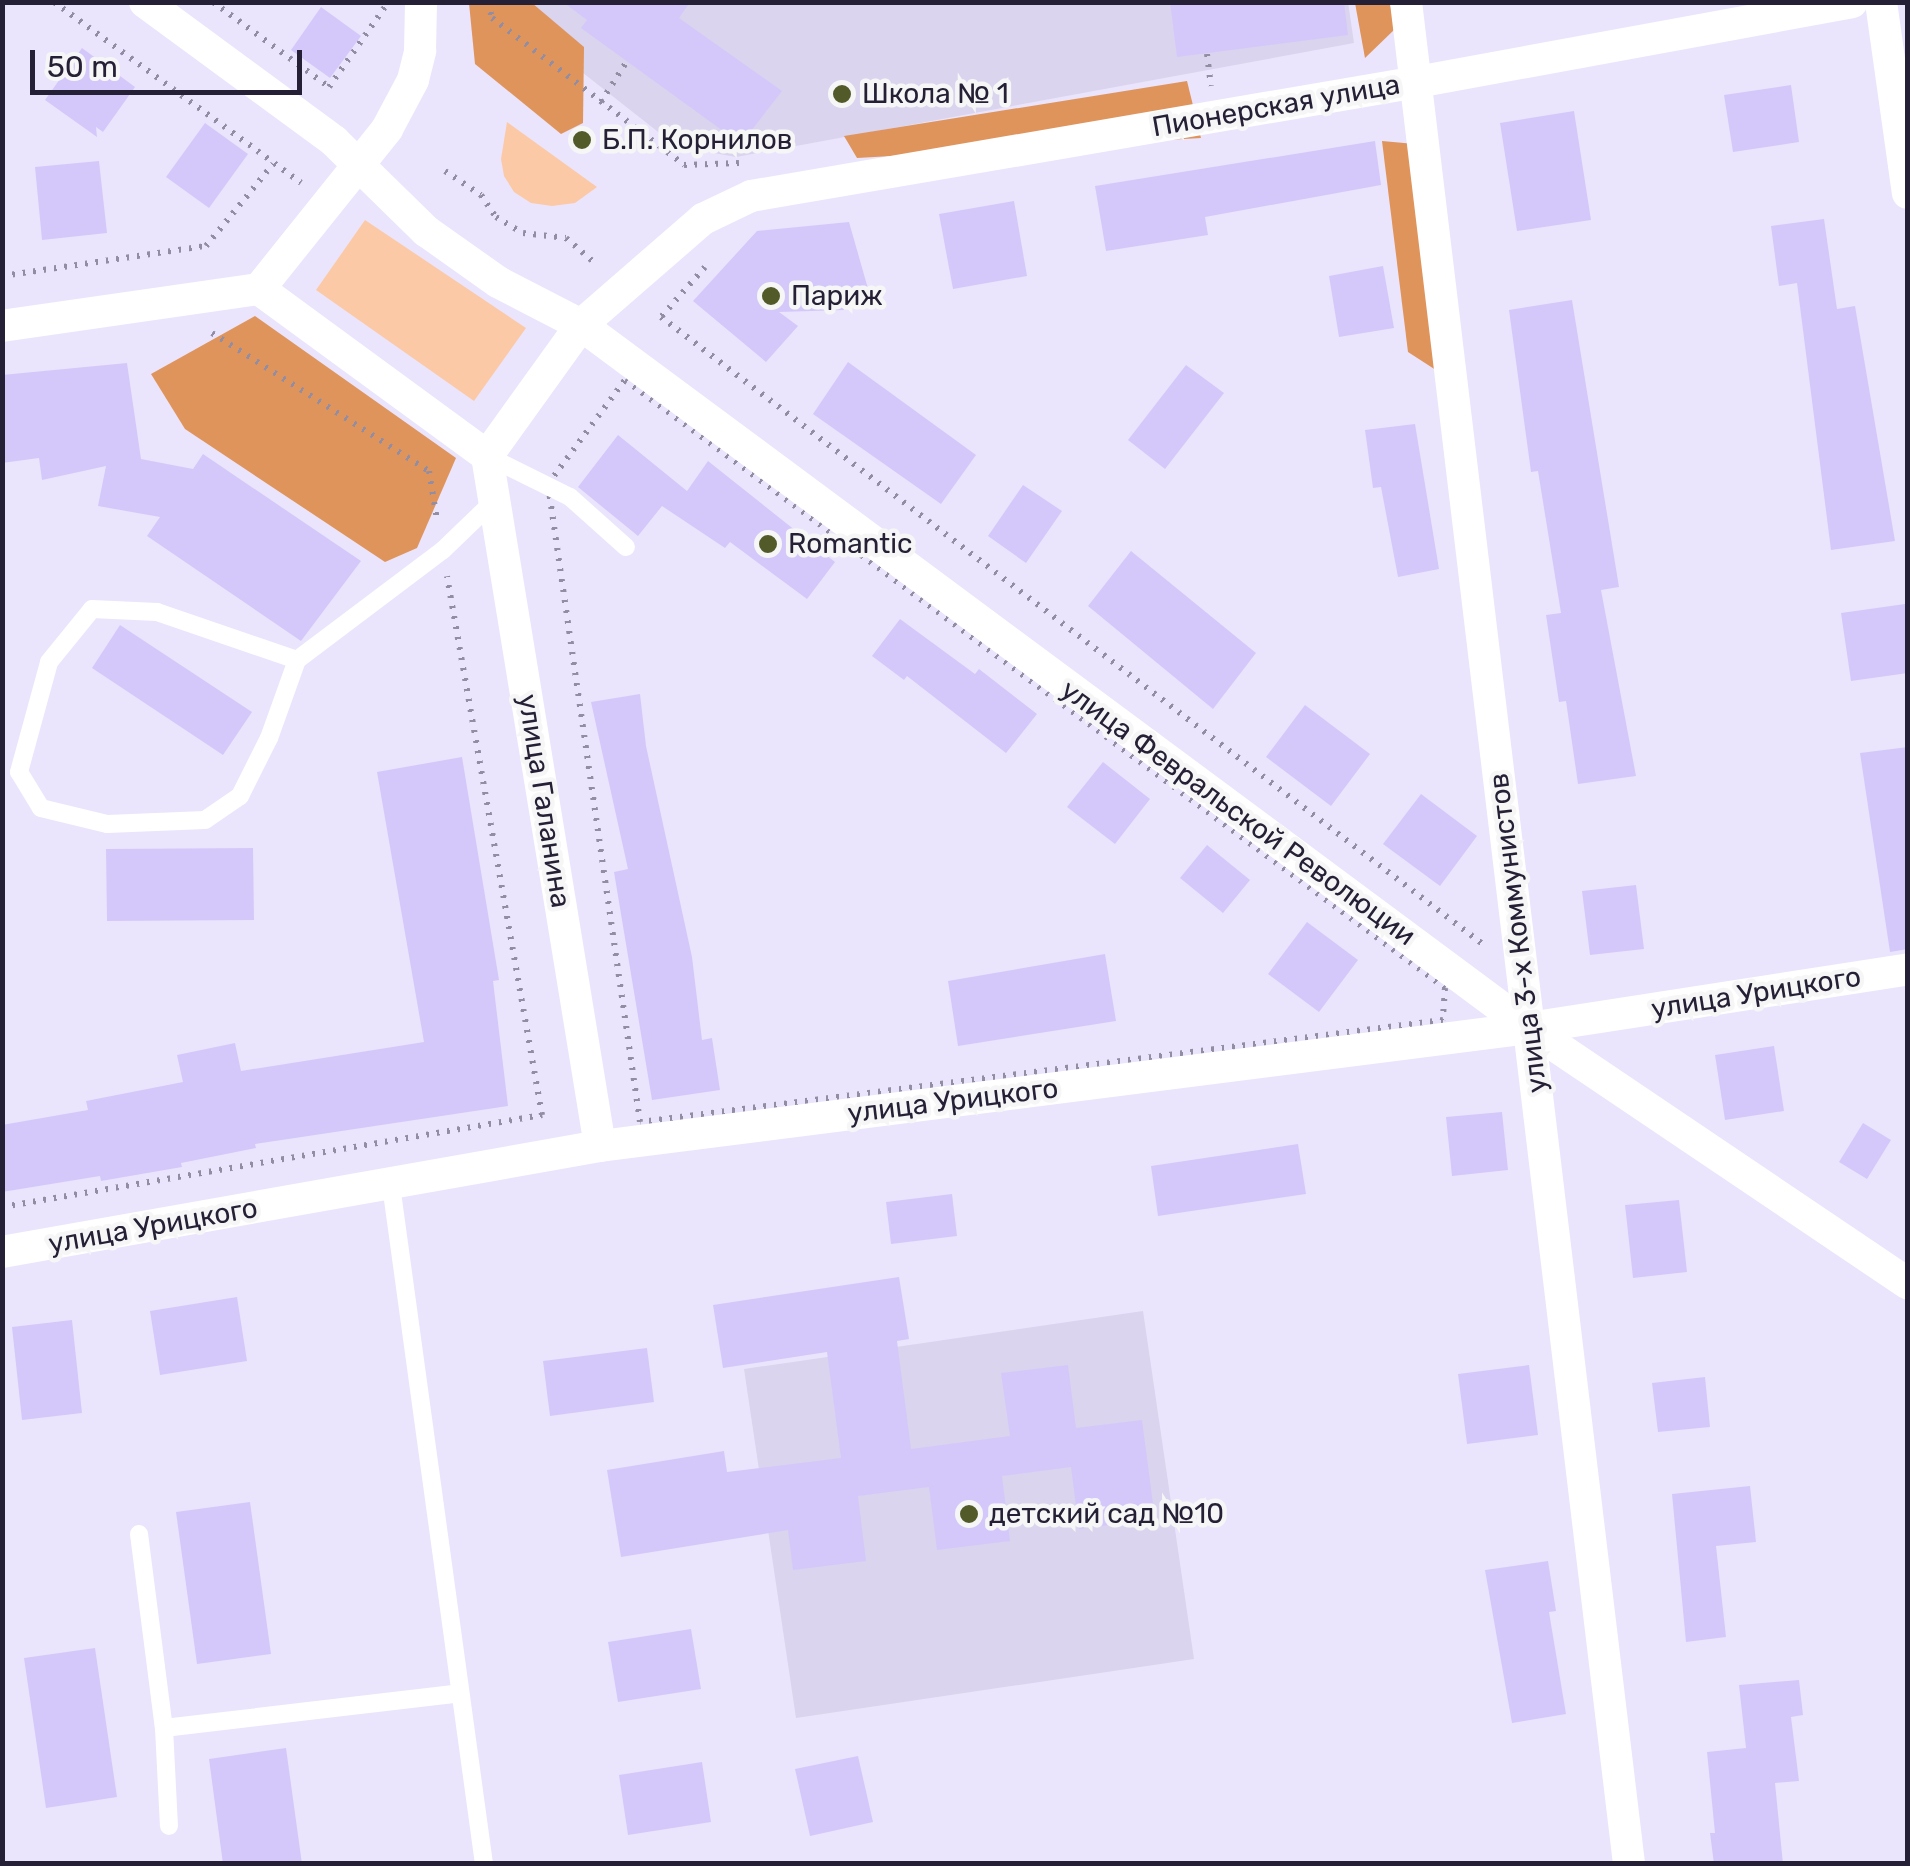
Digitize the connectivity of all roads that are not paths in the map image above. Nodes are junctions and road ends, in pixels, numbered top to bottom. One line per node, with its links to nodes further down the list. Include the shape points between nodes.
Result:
1 (144, 2): 7 (street, улица Февральской Революции)
2 (421, 2): 7 (street, via 413,80)
3 (1406, 2): 6 (street, улица 3-х Коммунистов)
4 (1852, 2): 6 (street, Пионерская улица)
5 (1881, 2): 8 (street)
6 (1417, 82): 10 (street, Пионерская улица, via 758,194 703,219); 17 (street, улица 3-х Коммунистов)
7 (362, 165): 9 (street); 10 (street, улица Февральской Революции, via 426,231 498,282)
8 (1908, 193)
9 (260, 289): 11 (street); 12 (street)
10 (581, 325): 12 (street, Пионерская улица); 17 (street, улица Февральской Революции)
11 (2, 326)
12 (487, 456): 13 (street, улица Галанина); 14 (lane, via 548,484)
13 (494, 501): 15 (lane, via 443,550); 18 (street, улица Галанина)
14 (626, 547)
15 (297, 660): 15 (lane, via 156,612 92,609 49,662 20,772 41,808 108,824 205,820 240,796)
16 (1908, 969): 17 (street, улица Урицкого)
17 (1529, 1028): 18 (street, улица Урицкого); 21 (street, улица Февральской Революции); 27 (street, улица 3-х Коммунистов)
18 (600, 1146): 19 (street, улица Урицкого)
19 (391, 1185): 20 (street, улица Урицкого); 23 (lane)
20 (2, 1252)
21 (1908, 1284)
22 (138, 1534): 24 (lane)
23 (460, 1694): 24 (lane); 26 (lane)
24 (164, 1728): 25 (lane)
25 (169, 1826)
26 (484, 1864)
27 (1629, 1864)

